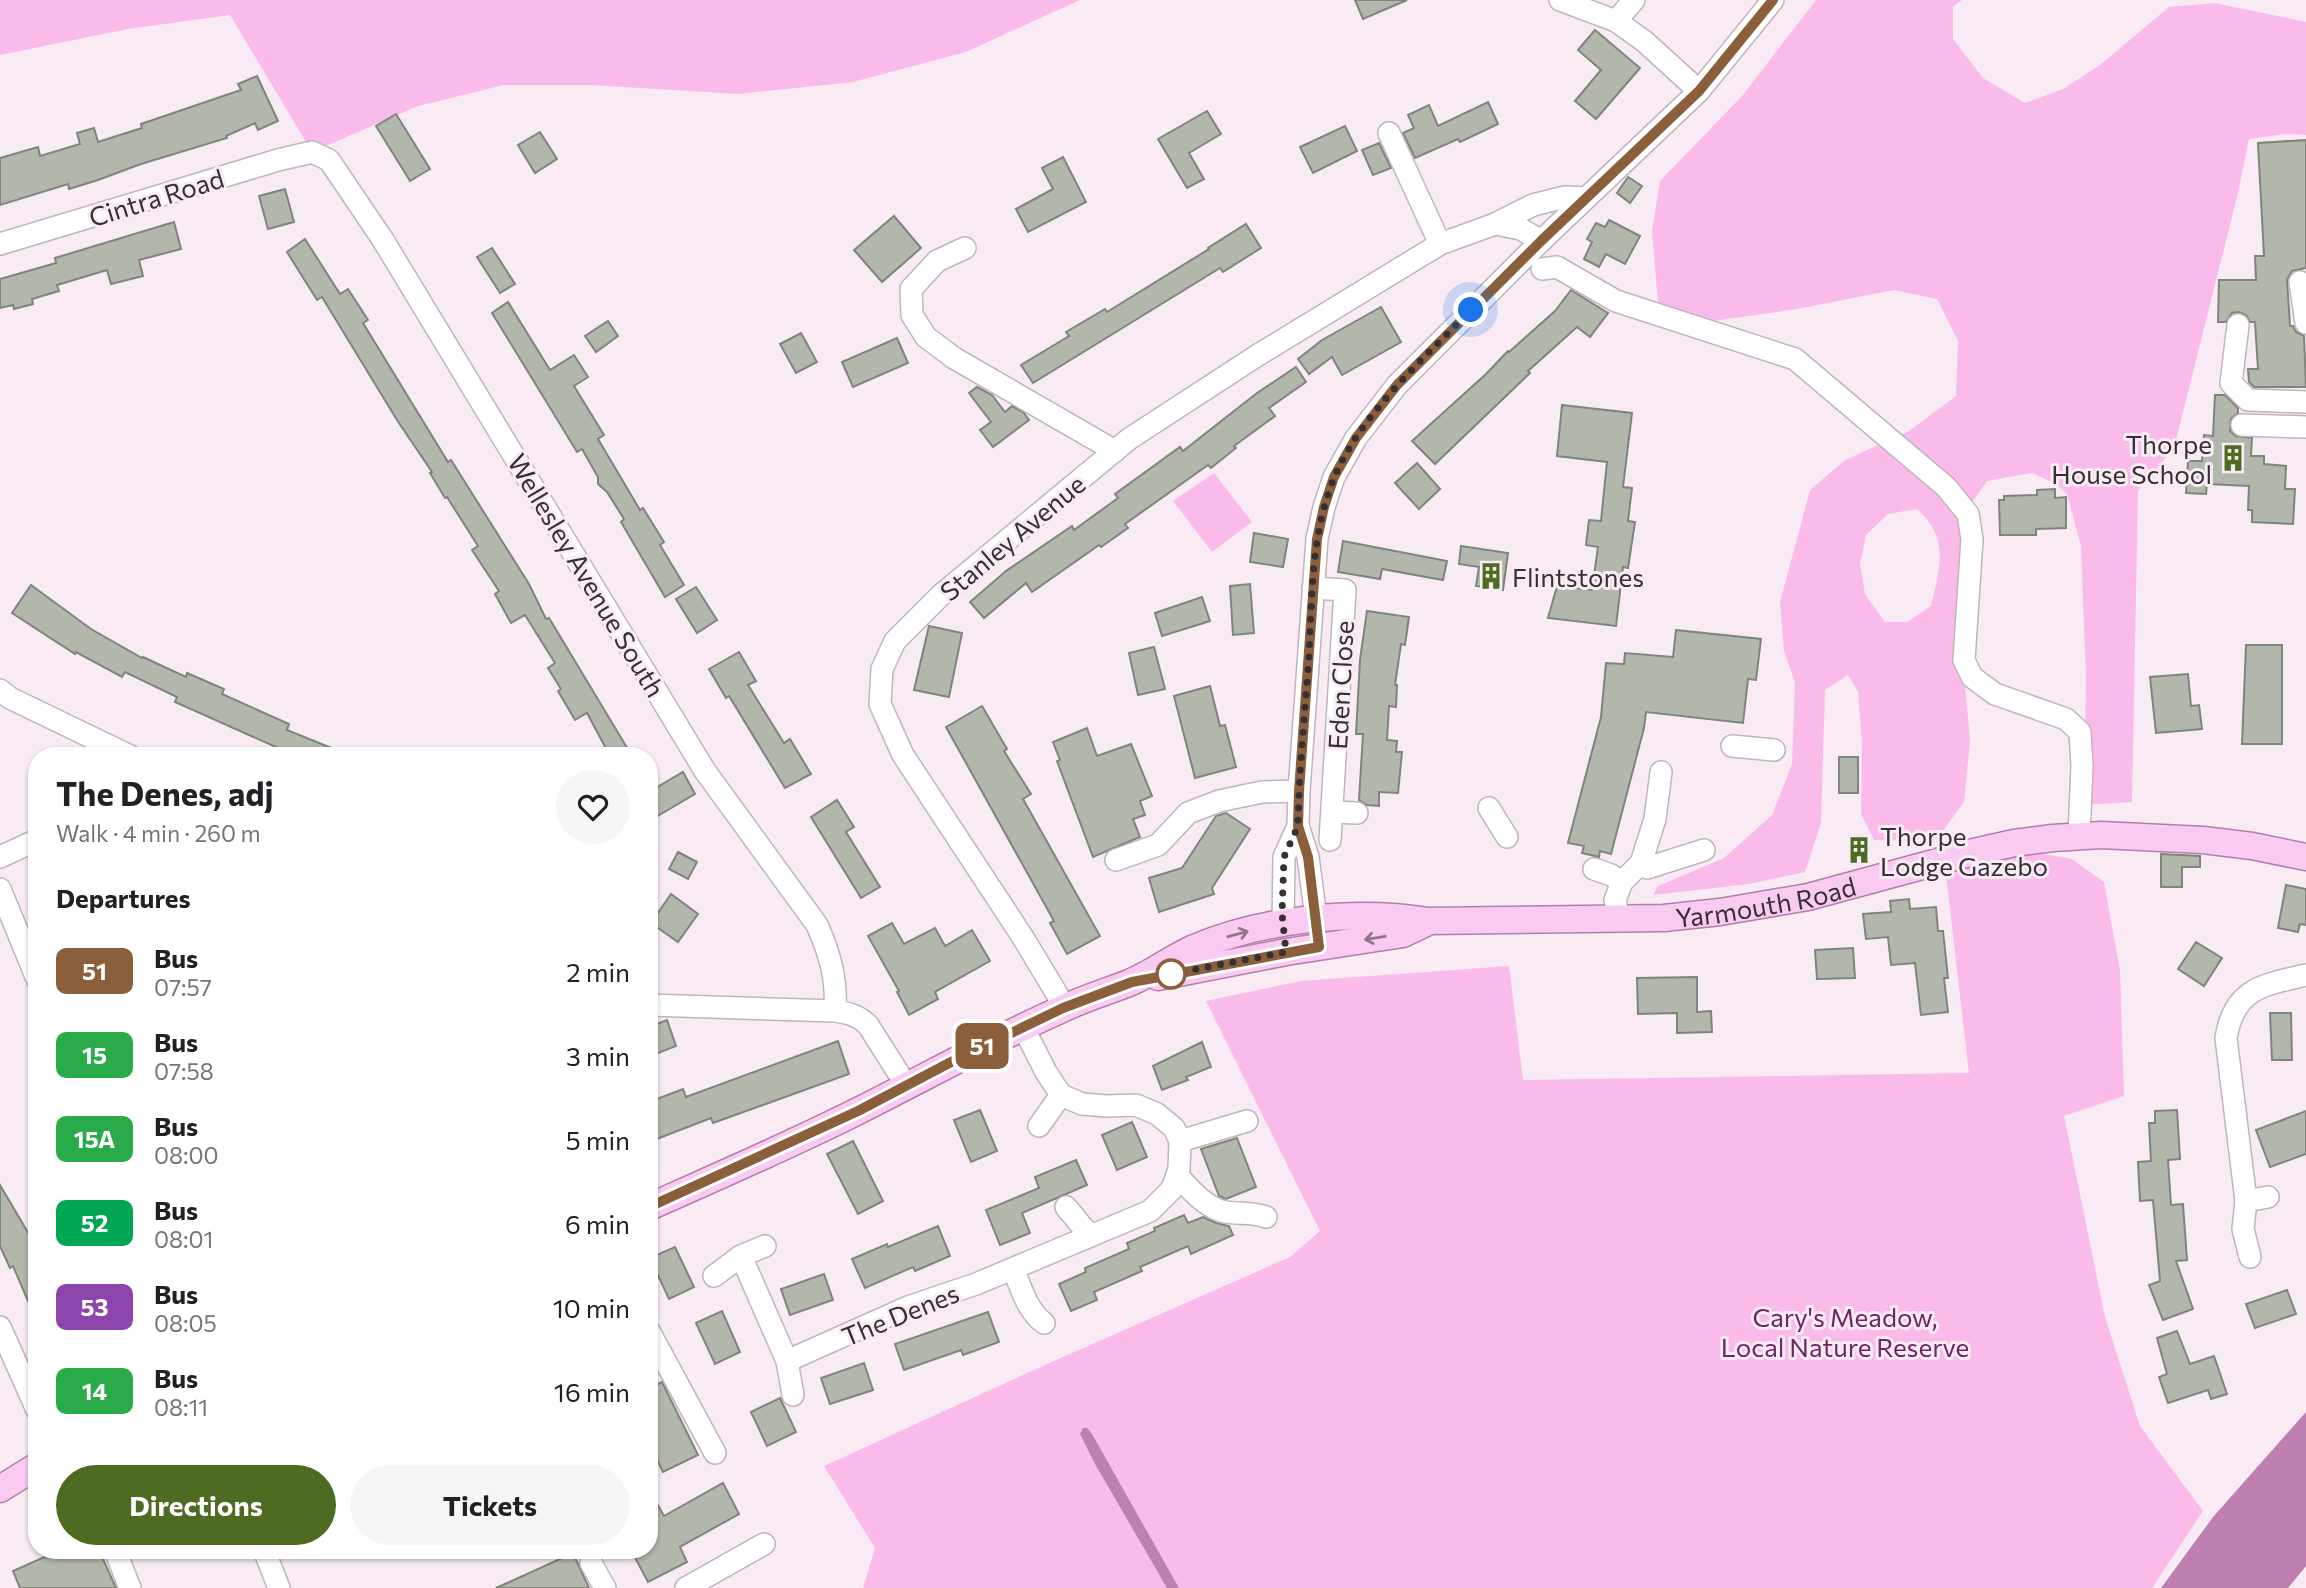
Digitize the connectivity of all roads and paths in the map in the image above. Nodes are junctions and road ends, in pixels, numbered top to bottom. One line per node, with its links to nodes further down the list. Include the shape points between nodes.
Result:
1 (1560, 0): 4 (street)
2 (1633, 0): 4 (street)
3 (1773, 0): 5 (street)
4 (1616, 21): 5 (street)
5 (1699, 91): 8 (street)
6 (1390, 133): 12 (street)
7 (312, 152): 11 (street, Cintra Road); 56 (street, Wellesley Avenue South, via 329,160 383,240 705,771 817,925 834,974)
8 (1586, 198): 9 (street, Stanley Avenue, via 1565,197 1533,205); 10 (street)
9 (1495, 224): 10 (street, via 1521,229); 12 (street, Stanley Avenue)
10 (1541, 241): 22 (street, via 1397,385 1356,438 1334,477 1324,507)
11 (0, 244)
12 (1440, 244): 21 (street, Stanley Avenue, via 1258,355)
13 (965, 248): 21 (street, via 937,261 911,289 912,315 926,337 954,358)
14 (1542, 269): 33 (street, via 1556,267 1616,301 1795,359 1946,486 1968,514 1972,539 1964,660 1972,677 1995,694 2066,719 2080,732)
15 (2300, 282): 16 (street)
16 (2306, 323)
17 (2238, 325): 18 (street, via 2231,383 2248,400)
18 (2306, 402)
19 (2242, 425): 20 (street)
20 (2306, 427)
21 (1115, 451): 55 (street, Stanley Avenue, via 941,595 895,641 882,669 880,704 903,755)
22 (1313, 588): 28 (street); 30 (street, Eden Close, via 1345,590)
23 (0, 690): 25 (street)
24 (1732, 746): 26 (street)
25 (111, 747)
26 (1774, 750)
27 (1661, 772): 41 (street, via 1655,819)
28 (1299, 791): 32 (street); 40 (street, via 1262,792 1219,801 1188,813 1158,845)
29 (1489, 808): 34 (street)
30 (1333, 812): 31 (street); 35 (street, Eden Close)
31 (1357, 813)
32 (1298, 826): 45 (street, via 1308,857); 48 (street, via 1284,857)
33 (2079, 836): 39 (main road, Yarmouth Road, via 2203,840); 46 (main road, Yarmouth Road, via 1974,852 1808,897 1686,915)
34 (1507, 837)
35 (1330, 840)
36 (28, 844): 38 (street)
37 (1704, 850): 41 (street, via 1647,869)
38 (0, 857)
39 (2306, 857)
40 (1116, 860)
41 (1641, 863): 43 (street)
42 (1594, 869): 43 (street)
43 (1622, 882): 46 (street, via 1615,901)
44 (0, 890): 51 (street)
45 (1316, 918): 47 (main road, Yarmouth Road, via 1395,916); 48 (main road, Yarmouth Road); 49 (main road)
46 (1619, 919): 47 (main road, Yarmouth Road)
47 (1428, 921): 49 (main road, Yarmouth Road, one-way to 49, via 1403,934)
48 (1283, 923): 50 (main road); 53 (main road, Yarmouth Road, one-way to 48, via 1194,948)
49 (1319, 947): 50 (main road, Yarmouth Road)
50 (1286, 952): 53 (main road, Yarmouth Road)
51 (28, 957)
52 (2306, 975): 65 (street, via 2263,985 2248,994 2228,1024)
53 (1132, 982): 55 (main road)
54 (658, 1005): 56 (street)
55 (1063, 1008): 57 (main road)
56 (835, 1011): 58 (street, via 861,1018 868,1025)
57 (1023, 1027): 58 (main road); 59 (street)
58 (905, 1085): 66 (main road)
59 (1061, 1095): 61 (street); 62 (street, via 1082,1104 1136,1105 1157,1114)
60 (1247, 1121): 62 (street)
61 (1039, 1126)
62 (1180, 1140): 63 (street, The Denes)
63 (1177, 1175): 68 (street, via 1221,1211); 69 (street, The Denes, via 1172,1189 1150,1211)
64 (2268, 1198): 65 (street)
65 (2246, 1201): 72 (street, via 2243,1229)
66 (658, 1203)
67 (1066, 1207): 69 (street)
68 (1266, 1217)
69 (1090, 1236): 73 (street, The Denes)
70 (765, 1246): 71 (street)
71 (741, 1256): 74 (street); 78 (street)
72 (2250, 1257)
73 (1013, 1269): 75 (street, via 1031,1310); 78 (street, The Denes, via 908,1307)
74 (714, 1276)
75 (1044, 1323)
76 (0, 1327): 79 (street)
77 (658, 1348): 81 (street)
78 (787, 1361): 80 (street)
79 (28, 1390)
80 (793, 1395)
81 (715, 1453)
82 (28, 1472): 83 (main road)
83 (0, 1489)
84 (764, 1544): 91 (street)
85 (119, 1559): 88 (street)
86 (268, 1559): 89 (street)
87 (591, 1563): 90 (street)
88 (130, 1588)
89 (279, 1588)
90 (605, 1588)
91 (686, 1588)

